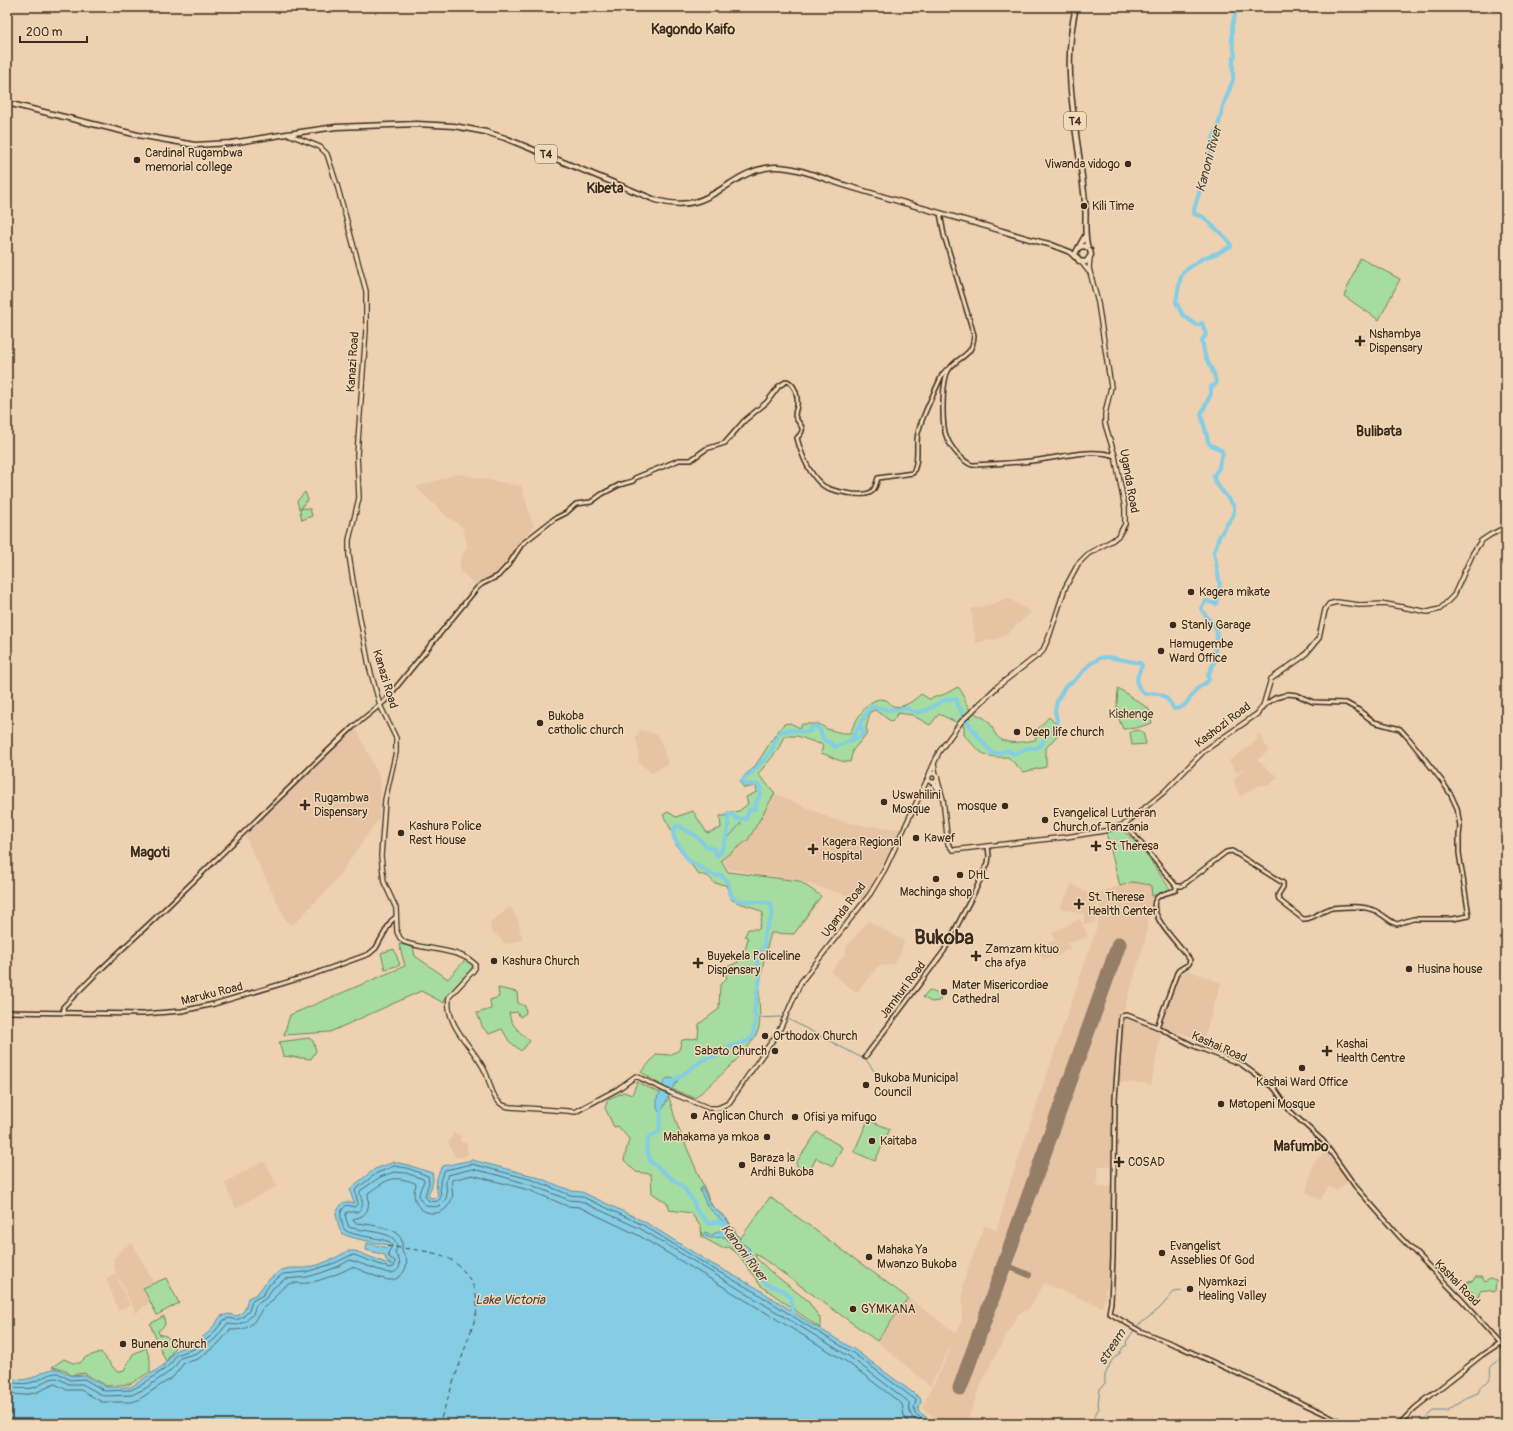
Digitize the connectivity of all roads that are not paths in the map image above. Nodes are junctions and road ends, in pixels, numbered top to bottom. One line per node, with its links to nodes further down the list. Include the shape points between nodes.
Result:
1 (1076, 7): 5 (highway, T4, via 1070,33 1069,62 1086,203)
2 (7, 103): 3 (highway, T4, via 138,135 195,145 231,143)
3 (287, 134): 4 (highway, T4, via 361,126 454,126 504,138 662,202 683,204 698,201 750,172 775,167 797,169); 16 (main road, Kanazi Road, via 320,147 327,154 366,291 366,330 357,454 359,498 349,540 353,581 367,656)
4 (940, 213): 8 (highway, T4); 13 (street, via 944,235 974,335 971,350)
5 (1085, 236): 6 (highway, T4); 7 (highway, T4)
6 (1078, 247): 7 (highway, T4); 8 (highway, T4); 9 (highway, T4)
7 (1088, 248): 10 (highway, T4)
8 (1065, 250): 9 (highway, T4)
9 (1075, 257): 11 (highway, T4)
10 (1090, 258): 11 (highway, via 1086,262); 12 (main road, Uganda Road)
11 (1081, 262): 12 (main road, Uganda Road)
12 (1090, 275): 14 (main road, Uganda Road, via 1098,303 1111,387 1104,420)
13 (949, 370): 14 (street, via 944,390 945,434 949,443 966,463 975,465 1097,453); 16 (street, via 942,375 920,426 916,443 918,462 913,473 877,479 873,491 865,495 829,489 822,486 815,476 799,445 797,438 802,428 795,414 796,392 787,381 779,386 767,402 744,421 725,442 706,449 692,460 679,460 619,485 591,502 575,504 522,544 502,572 480,585)
14 (1115, 456): 18 (main road, Uganda Road, via 1125,513 1125,524 1121,533 1088,554 1078,564 1065,588 1042,652 998,686 961,722)
15 (1506, 528): 17 (main road, Kashozi Road, via 1481,541 1454,595 1440,609 1428,612 1386,604 1329,604 1325,610 1319,638 1304,656 1271,679)
16 (380, 705): 27 (main road, Kanazi Road, via 394,731 397,744 385,800 381,856 384,882 396,908); 28 (street, via 312,766)
17 (1263, 706): 24 (main road, Kashozi Road, via 1250,720 1204,751 1164,792); 26 (street, via 1275,698 1292,694 1314,702 1342,702 1374,722 1400,729 1451,795 1459,812 1459,852 1469,916 1452,919 1413,919 1397,924 1373,910 1334,908 1305,919 1279,900 1278,895 1283,883 1232,851 1226,852 1182,886)
18 (934, 763): 19 (main road, Uganda Road); 20 (main road)
19 (929, 776): 20 (main road, via 932,774); 21 (main road, Kashozi Road); 22 (main road, Uganda Road)
20 (936, 777): 21 (main road); 23 (main road, Kashozi Road)
21 (932, 782): 22 (main road); 23 (main road, Kashozi Road)
22 (925, 784): 34 (main road, Uganda Road, via 885,869 870,894 801,982 772,1043 732,1100 724,1106 709,1108)
23 (943, 797): 25 (main road, Kashozi Road, via 950,848 956,850)
24 (1125, 824): 25 (main road, Kashozi Road, via 1093,833); 26 (street)
25 (988, 846): 33 (street, Jamhuri Road, via 988,863 947,945)
26 (1176, 886): 32 (street, via 1176,890 1156,898 1154,903 1161,923 1190,962 1177,973)
27 (396, 917): 31 (street, Maruku Road, via 391,921 376,948 369,954 312,976 175,1012); 34 (main road, Kanazi Road, via 397,932 404,942 461,956 475,964 473,971 449,997 450,1011 457,1030 485,1071 491,1091 501,1105 575,1112 635,1077)
28 (64, 1007): 30 (street); 31 (street)
29 (7, 1012): 30 (street, Maruku Road)
30 (58, 1012): 31 (street, Maruku Road)
31 (64, 1012)
32 (1157, 1027): 35 (street, Kashai Road, via 1194,1046 1241,1064 1275,1089 1290,1111 1323,1141 1355,1186 1400,1237); 37 (street, Kashai Road, via 1127,1014 1121,1016 1114,1099 1113,1257 1109,1313 1135,1328)
33 (865, 1057)
34 (640, 1078)
35 (1500, 1343): 36 (street, Kashai Road); 38 (street, via 1420,1404)
36 (1506, 1349)
37 (1347, 1424)
38 (1399, 1424)

